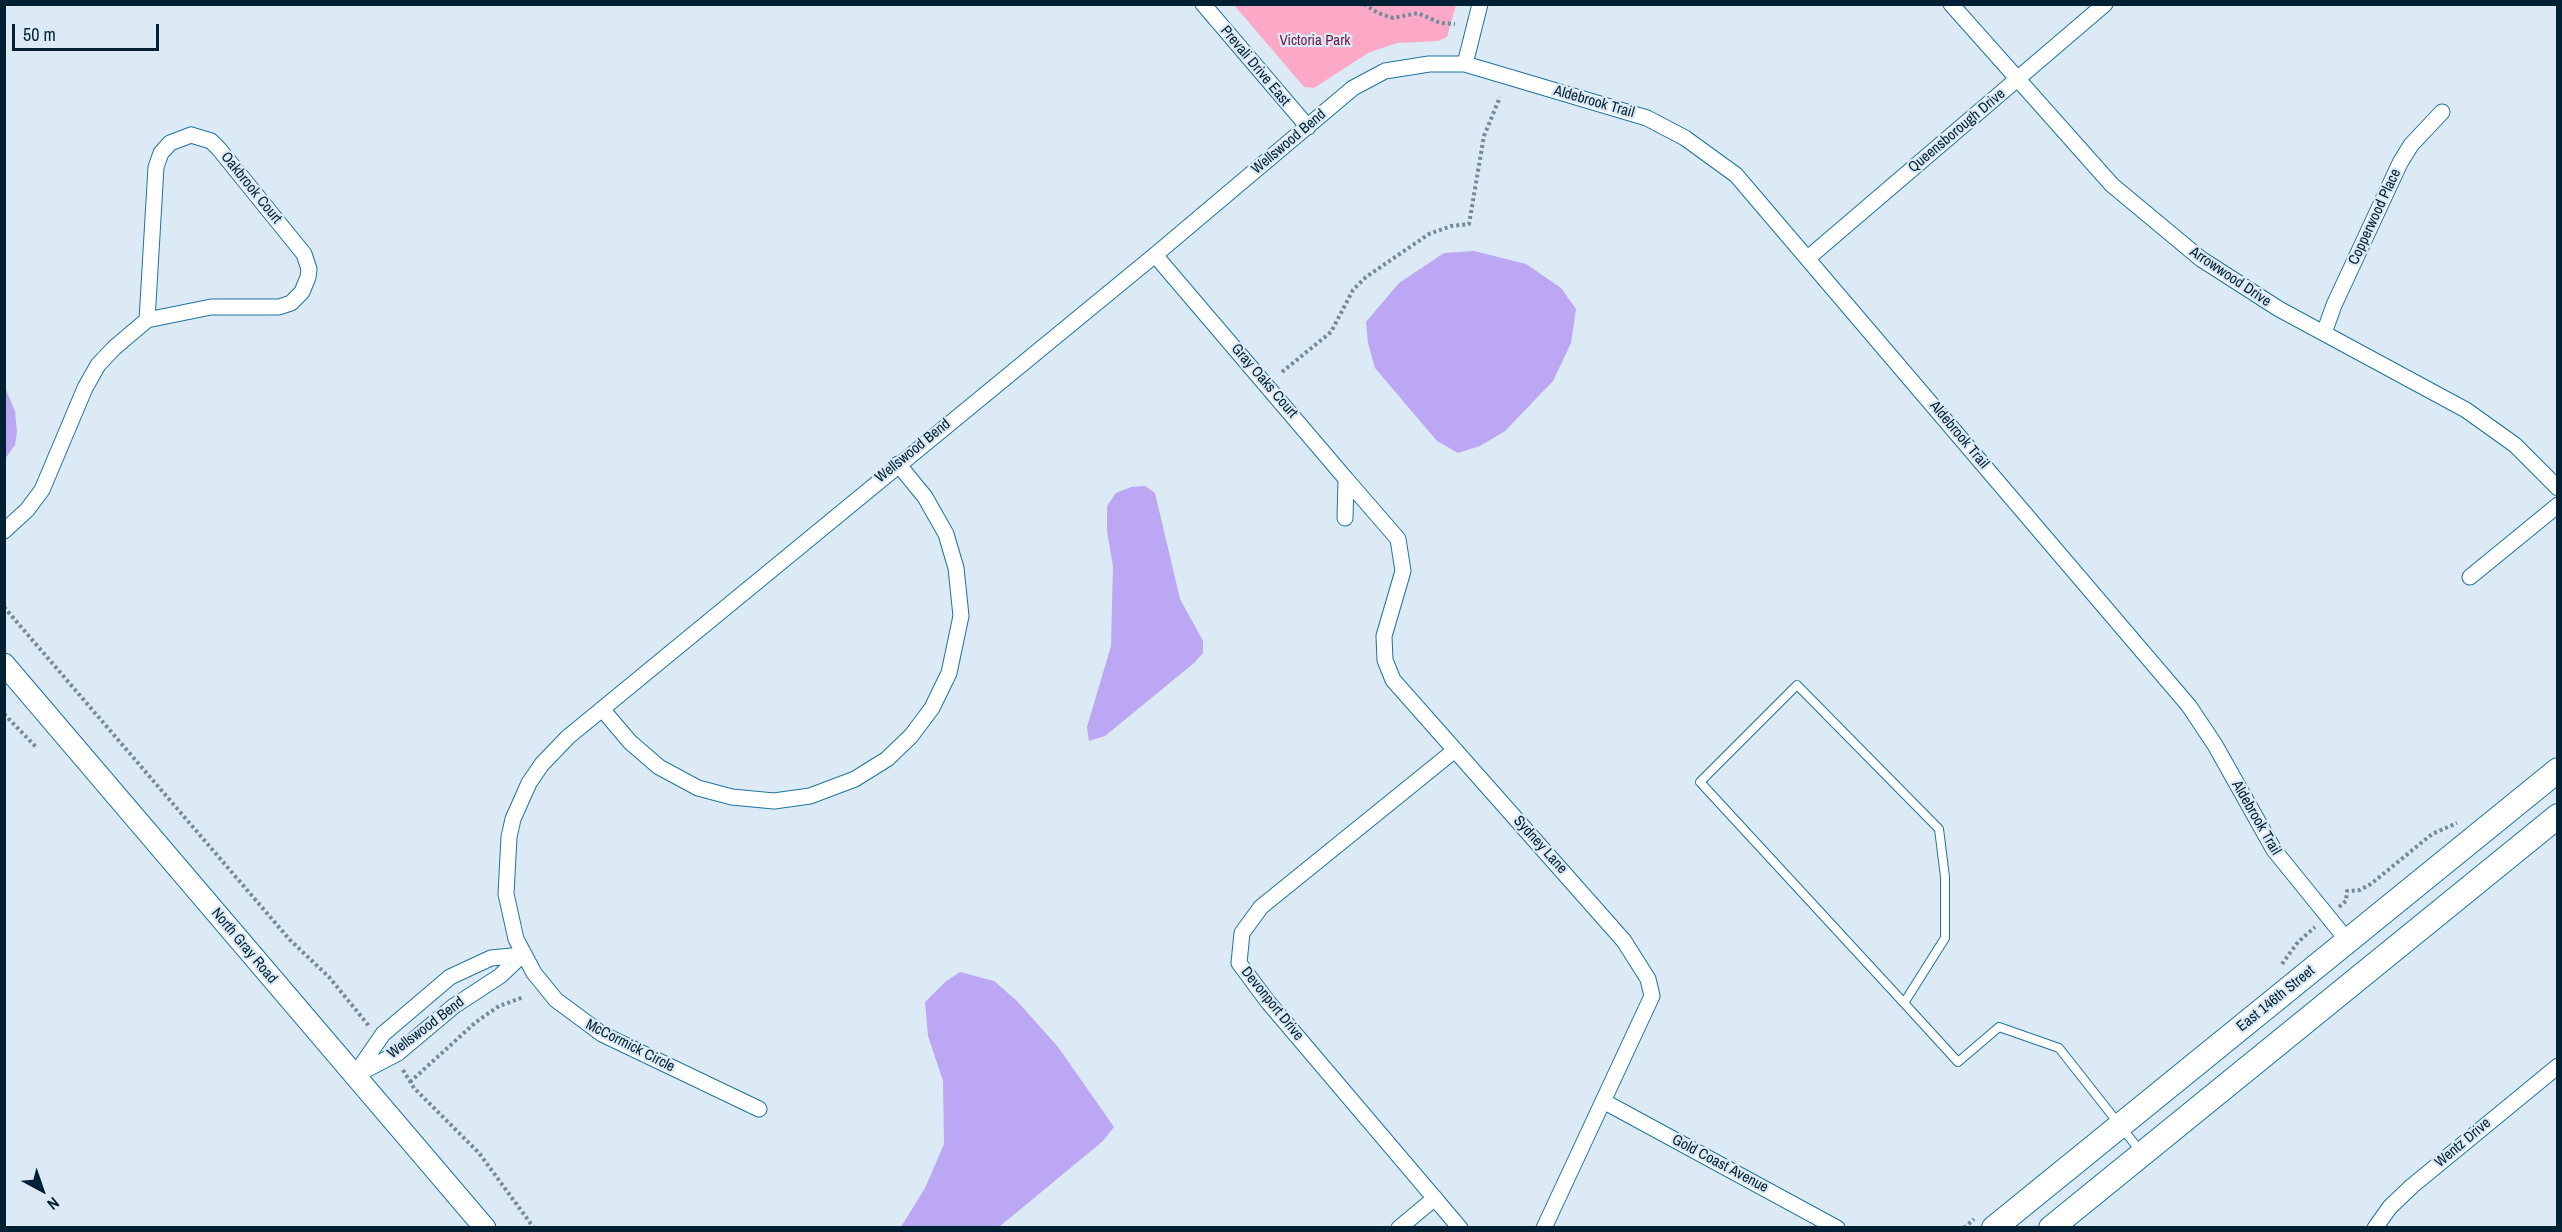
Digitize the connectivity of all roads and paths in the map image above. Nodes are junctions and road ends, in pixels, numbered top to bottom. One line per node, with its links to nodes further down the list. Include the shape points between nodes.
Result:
1 (1203, 4): 11 (street, Prevali Drive East)
2 (1364, 4): 6 (path, via 1393,18 1418,13 1440,23)
3 (1480, 4): 7 (street)
4 (1951, 4): 8 (street, Arrowwood Drive)
5 (2105, 4): 8 (street, Queensborough Drive)
6 (1455, 24)
7 (1465, 64): 11 (street, Wellswood Bend, via 1436,63 1385,71 1353,88); 13 (street, Aldebrook Trail, via 1647,118 1685,138 1736,176)
8 (2018, 80): 13 (street, Queensborough Drive); 15 (street, Arrowwood Drive, via 2112,185 2144,214 2201,259)
9 (1500, 97): 16 (path, via 1484,136 1469,224 1429,234 1366,277 1353,290 1331,332)
10 (2442, 112): 15 (street, Copperwood Place, via 2400,163)
11 (1308, 127): 12 (street, Wellswood Bend)
12 (1155, 255): 17 (street, Wellswood Bend); 18 (street, Gray Oaks Court)
13 (1808, 258): 35 (street, Aldebrook Trail, via 2189,706 2274,850)
14 (147, 320): 14 (street, Oakbrook Court, via 211,306 279,307 298,297 308,277 307,261 300,249 219,149 202,137 191,135 175,140 158,159); 22 (street, Oakbrook Court, via 98,365 42,490)
15 (2324, 333): 19 (street, Arrowwood Drive, via 2466,410 2516,445)
16 (1282, 372)
17 (898, 464): 26 (street, Wellswood Bend); 26 (street, via 923,494 946,534 956,568 961,616 949,673 932,708 887,759 855,779 810,796 774,801 732,797 698,788 659,767 630,742)
18 (1346, 479): 21 (street); 29 (street, Sydney Lane, via 1398,539 1403,571 1384,636 1385,660 1394,680)
19 (2558, 488)
20 (2558, 505): 23 (street)
21 (1345, 518)
22 (4, 531)
23 (2470, 577)
24 (5, 608): 33 (path)
25 (4, 664): 40 (street, North Gray Road)
26 (602, 709): 36 (street, Wellswood Bend, via 568,736 542,765 513,819 506,855 506,894)
27 (4, 714): 28 (path)
28 (37, 748)
29 (1455, 750): 42 (street, Sydney Lane, via 1624,941 1648,980 1652,996); 46 (street, Devonport Drive, via 1261,907 1242,933 1239,963)
30 (2558, 770): 35 (main road, East 146th Street)
31 (2558, 816): 45 (main road)
32 (2465, 820): 34 (path, via 2432,834 2371,884 2347,891)
33 (204, 840)
34 (2346, 901)
35 (2347, 940): 44 (main road, East 146th Street)
36 (522, 955): 40 (street, Wellswood Bend, via 398,1053); 40 (street, Wellswood Bend, via 491,958 450,977 382,1034); 43 (street, McCormick Circle, via 556,1000 593,1028)
37 (524, 997): 41 (path, via 499,1006 476,1022)
38 (1904, 1004): 38 (lane, via 1700,782 1797,685 1939,829 1945,878 1945,938); 44 (lane, via 1958,1062 1999,1027 2059,1048)
39 (2558, 1066): 54 (street, Wentz Drive, via 2412,1186)
40 (354, 1076): 47 (street, North Gray Road)
41 (410, 1082)
42 (1603, 1101): 50 (street, Sydney Lane); 51 (street, Gold Coast Avenue)
43 (759, 1109)
44 (2120, 1126): 45 (lane); 52 (main road, East 146th Street)
45 (2142, 1153): 53 (main road)
46 (1435, 1198): 48 (street); 49 (street, Devonport Drive)
47 (485, 1227)
48 (1399, 1227)
49 (1460, 1227)
50 (1544, 1227)
51 (1837, 1227)
52 (1994, 1227)
53 (2051, 1227)
54 (2375, 1227)

